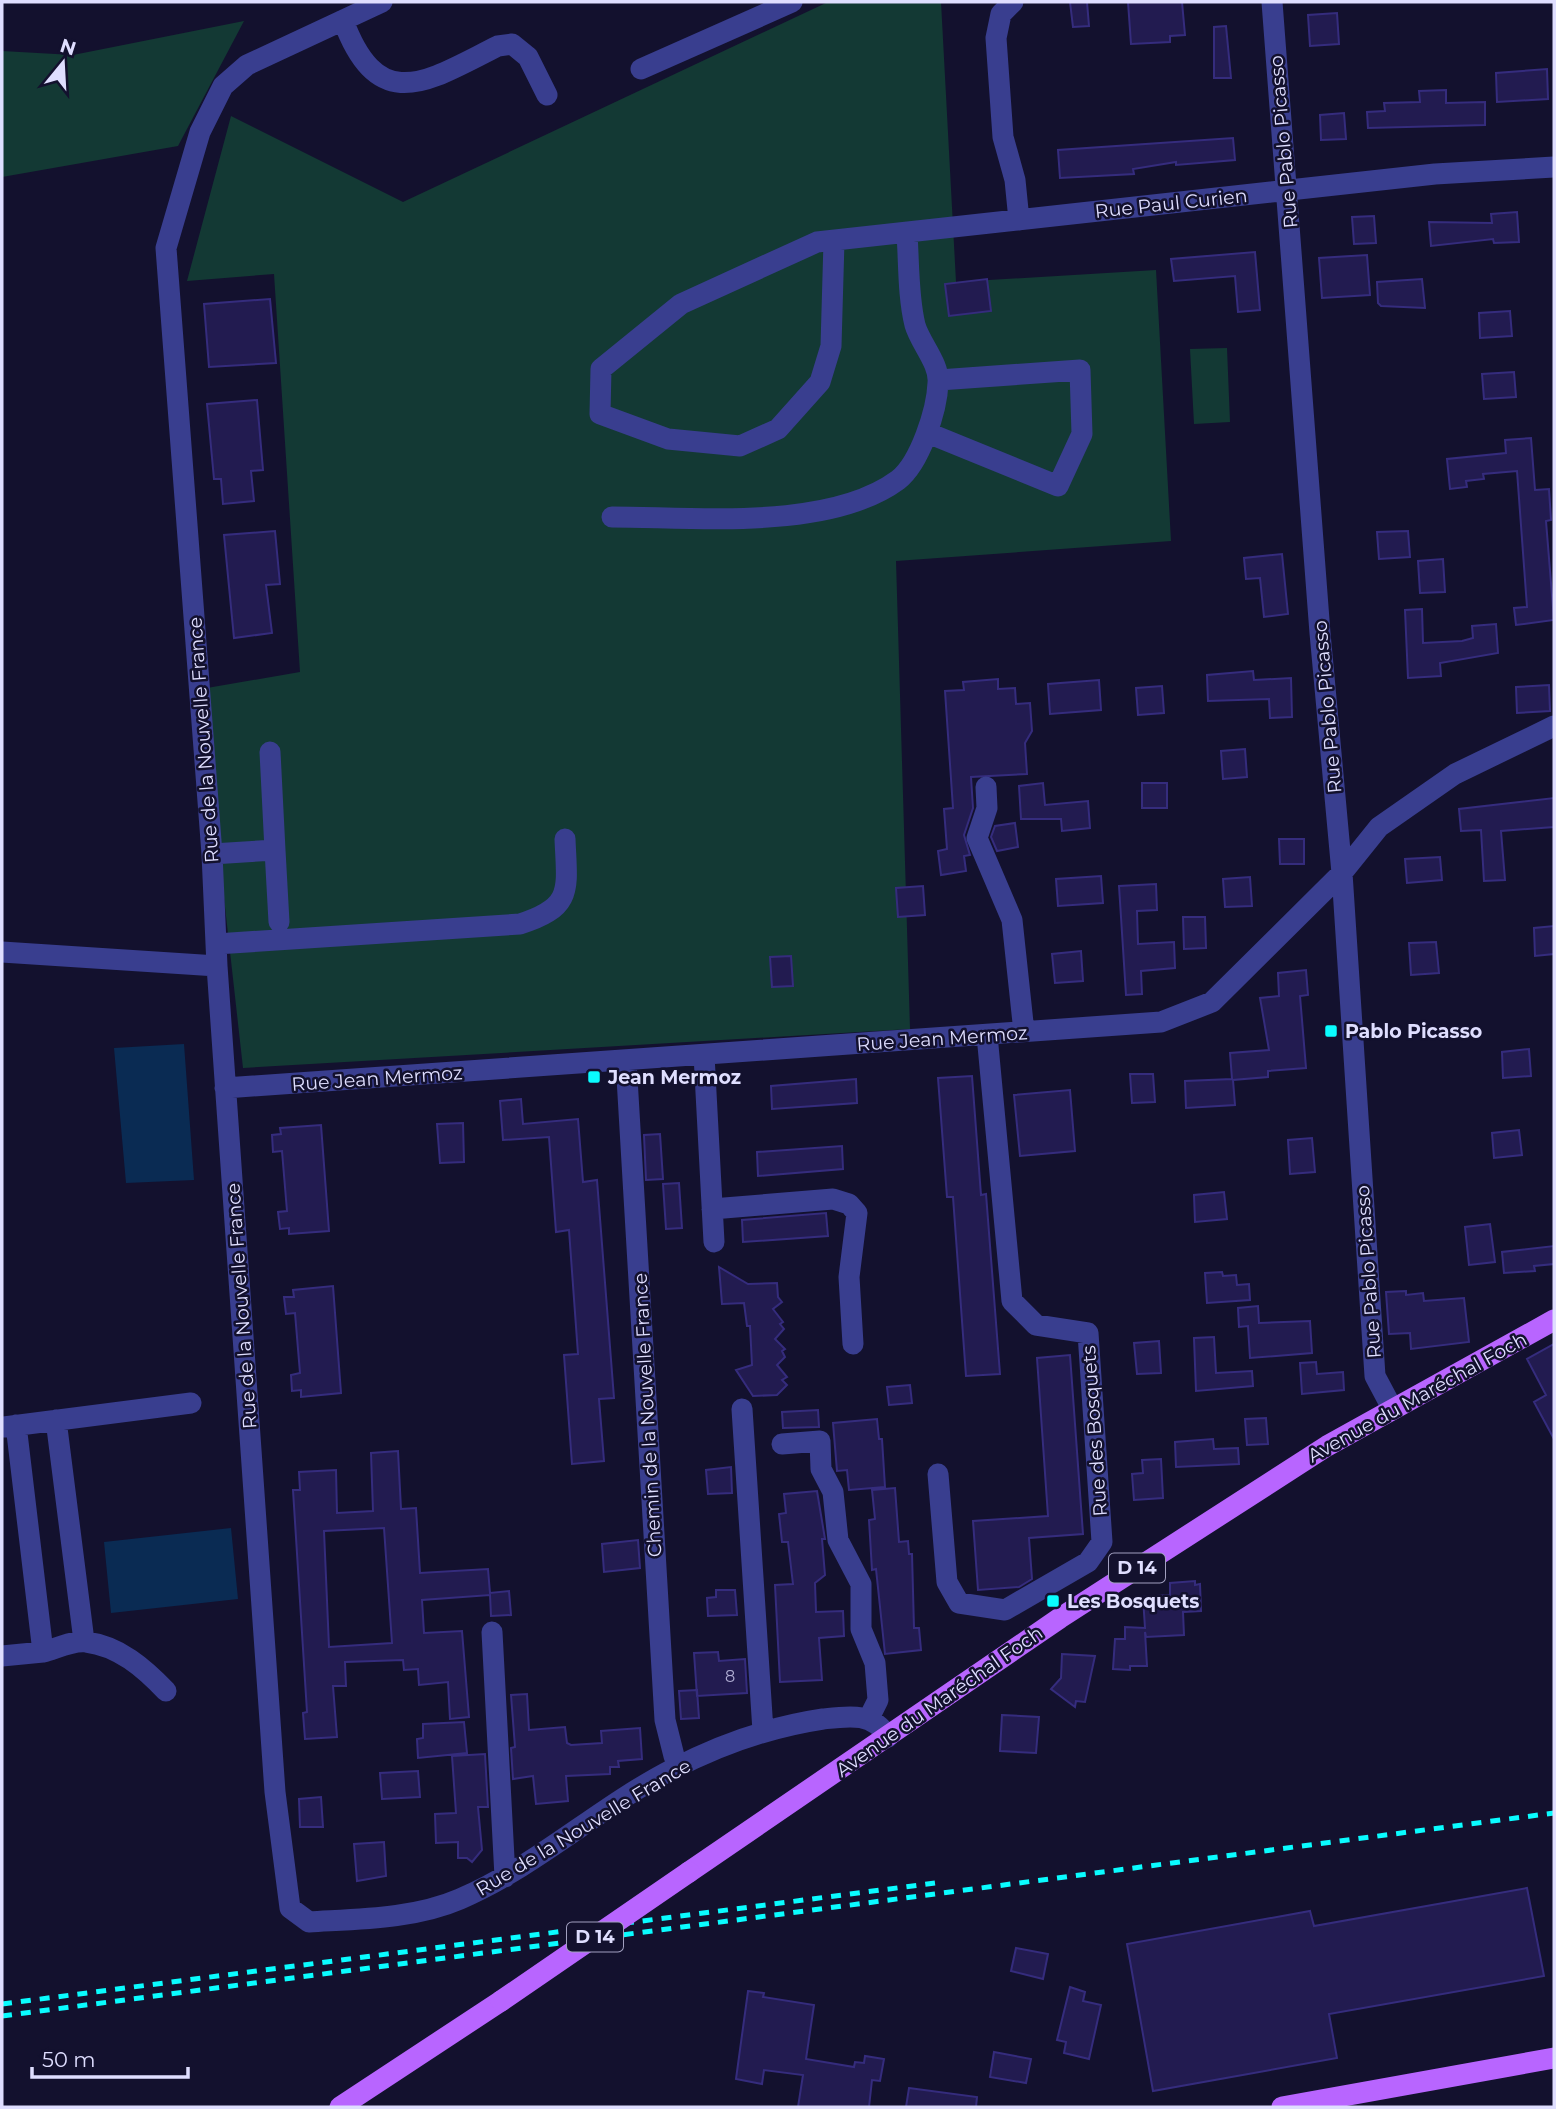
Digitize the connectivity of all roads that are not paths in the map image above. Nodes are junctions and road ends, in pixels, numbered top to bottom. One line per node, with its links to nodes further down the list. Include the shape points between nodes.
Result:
1 (382, 2): 5 (street, Rue de la Nouvelle France)
2 (792, 2): 6 (street)
3 (1013, 2): 10 (street, via 1001,15 996,38 1003,137 1015,180)
4 (1272, 2): 9 (street, Rue Pablo Picasso)
5 (343, 20): 7 (street, via 353,46 373,72 400,84 423,83 498,46 512,44 528,57); 21 (street, Rue de la Nouvelle France, via 247,65 223,86 200,132 166,248)
6 (641, 69)
7 (547, 95)
8 (1554, 167): 9 (street, Rue Paul Curien)
9 (1287, 190): 10 (street, Rue Paul Curien); 22 (street, Rue Pablo Picasso)
10 (1019, 220): 11 (street, Rue Paul Curien)
11 (906, 234): 12 (street, Rue Paul Curien); 13 (street, via 915,324)
12 (834, 241): 12 (street, Rue Paul Curien, via 817,242 681,304 601,369 600,414 668,439 740,446 778,429 820,382 831,346)
13 (939, 380): 14 (street); 14 (street, via 1080,370 1082,434 1058,486)
14 (928, 433): 15 (street, via 900,478 875,493 839,505 781,518)
15 (612, 517)
16 (1554, 726): 22 (street, Rue Jean Mermoz, via 1479,761 1424,794 1379,827)
17 (270, 752): 20 (street)
18 (986, 787): 27 (street, via 987,808 977,838 1012,920)
19 (565, 839): 24 (street, via 564,898 542,917 520,924)
20 (275, 850): 21 (street); 23 (street)
21 (212, 854): 24 (street, Rue de la Nouvelle France)
22 (1342, 873): 27 (street, Rue Jean Mermoz, via 1212,1002 1161,1022); 37 (street, Rue Pablo Picasso, via 1375,1376)
23 (279, 922)
24 (216, 944): 26 (street, Rue de la Nouvelle France)
25 (2, 952): 26 (street)
26 (217, 966): 31 (street, Rue de la Nouvelle France)
27 (1024, 1032): 28 (street, Rue Jean Mermoz)
28 (987, 1035): 29 (street, Rue Jean Mermoz); 42 (street, Rue des Bosquets, via 1012,1301 1037,1325 1087,1333 1102,1542 1088,1562 1005,1610 959,1603 947,1583)
29 (704, 1055): 30 (street, Rue Jean Mermoz); 32 (street)
30 (626, 1061): 31 (street, Rue Jean Mermoz); 51 (street, Chemin de la Nouvelle France, via 665,1720)
31 (225, 1088): 52 (street, Rue de la Nouvelle France, via 275,1792 290,1908 309,1922 391,1916 457,1900)
32 (712, 1209): 33 (street); 35 (street, via 833,1199 849,1204 856,1213 849,1277)
33 (714, 1242)
34 (1554, 1320): 37 (main road, Avenue du Maréchal Foch / D 14)
35 (853, 1344)
36 (191, 1403): 39 (street)
37 (1392, 1408): 50 (main road, Avenue du Maréchal Foch / D 14, via 1060,1618)
38 (742, 1409): 49 (street)
39 (56, 1420): 40 (street); 44 (street)
40 (9, 1426): 45 (street)
41 (782, 1444): 48 (street, via 820,1441 821,1469 832,1492 838,1540 861,1584 861,1629 875,1663 878,1700)
42 (938, 1474)
43 (492, 1632): 52 (street)
44 (84, 1641): 45 (street); 47 (street, via 118,1652)
45 (43, 1652): 46 (street)
46 (2, 1656)
47 (166, 1691)
48 (869, 1718): 49 (street, Rue de la Nouvelle France, via 847,1716); 50 (street)
49 (763, 1731): 51 (street, Rue de la Nouvelle France)
50 (888, 1737): 54 (main road, Avenue du Maréchal Foch / D 14, bridge)
51 (679, 1766): 52 (street, Rue de la Nouvelle France)
52 (505, 1878)
53 (1554, 2058): 55 (main road)
54 (340, 2107)
55 (1282, 2107)

